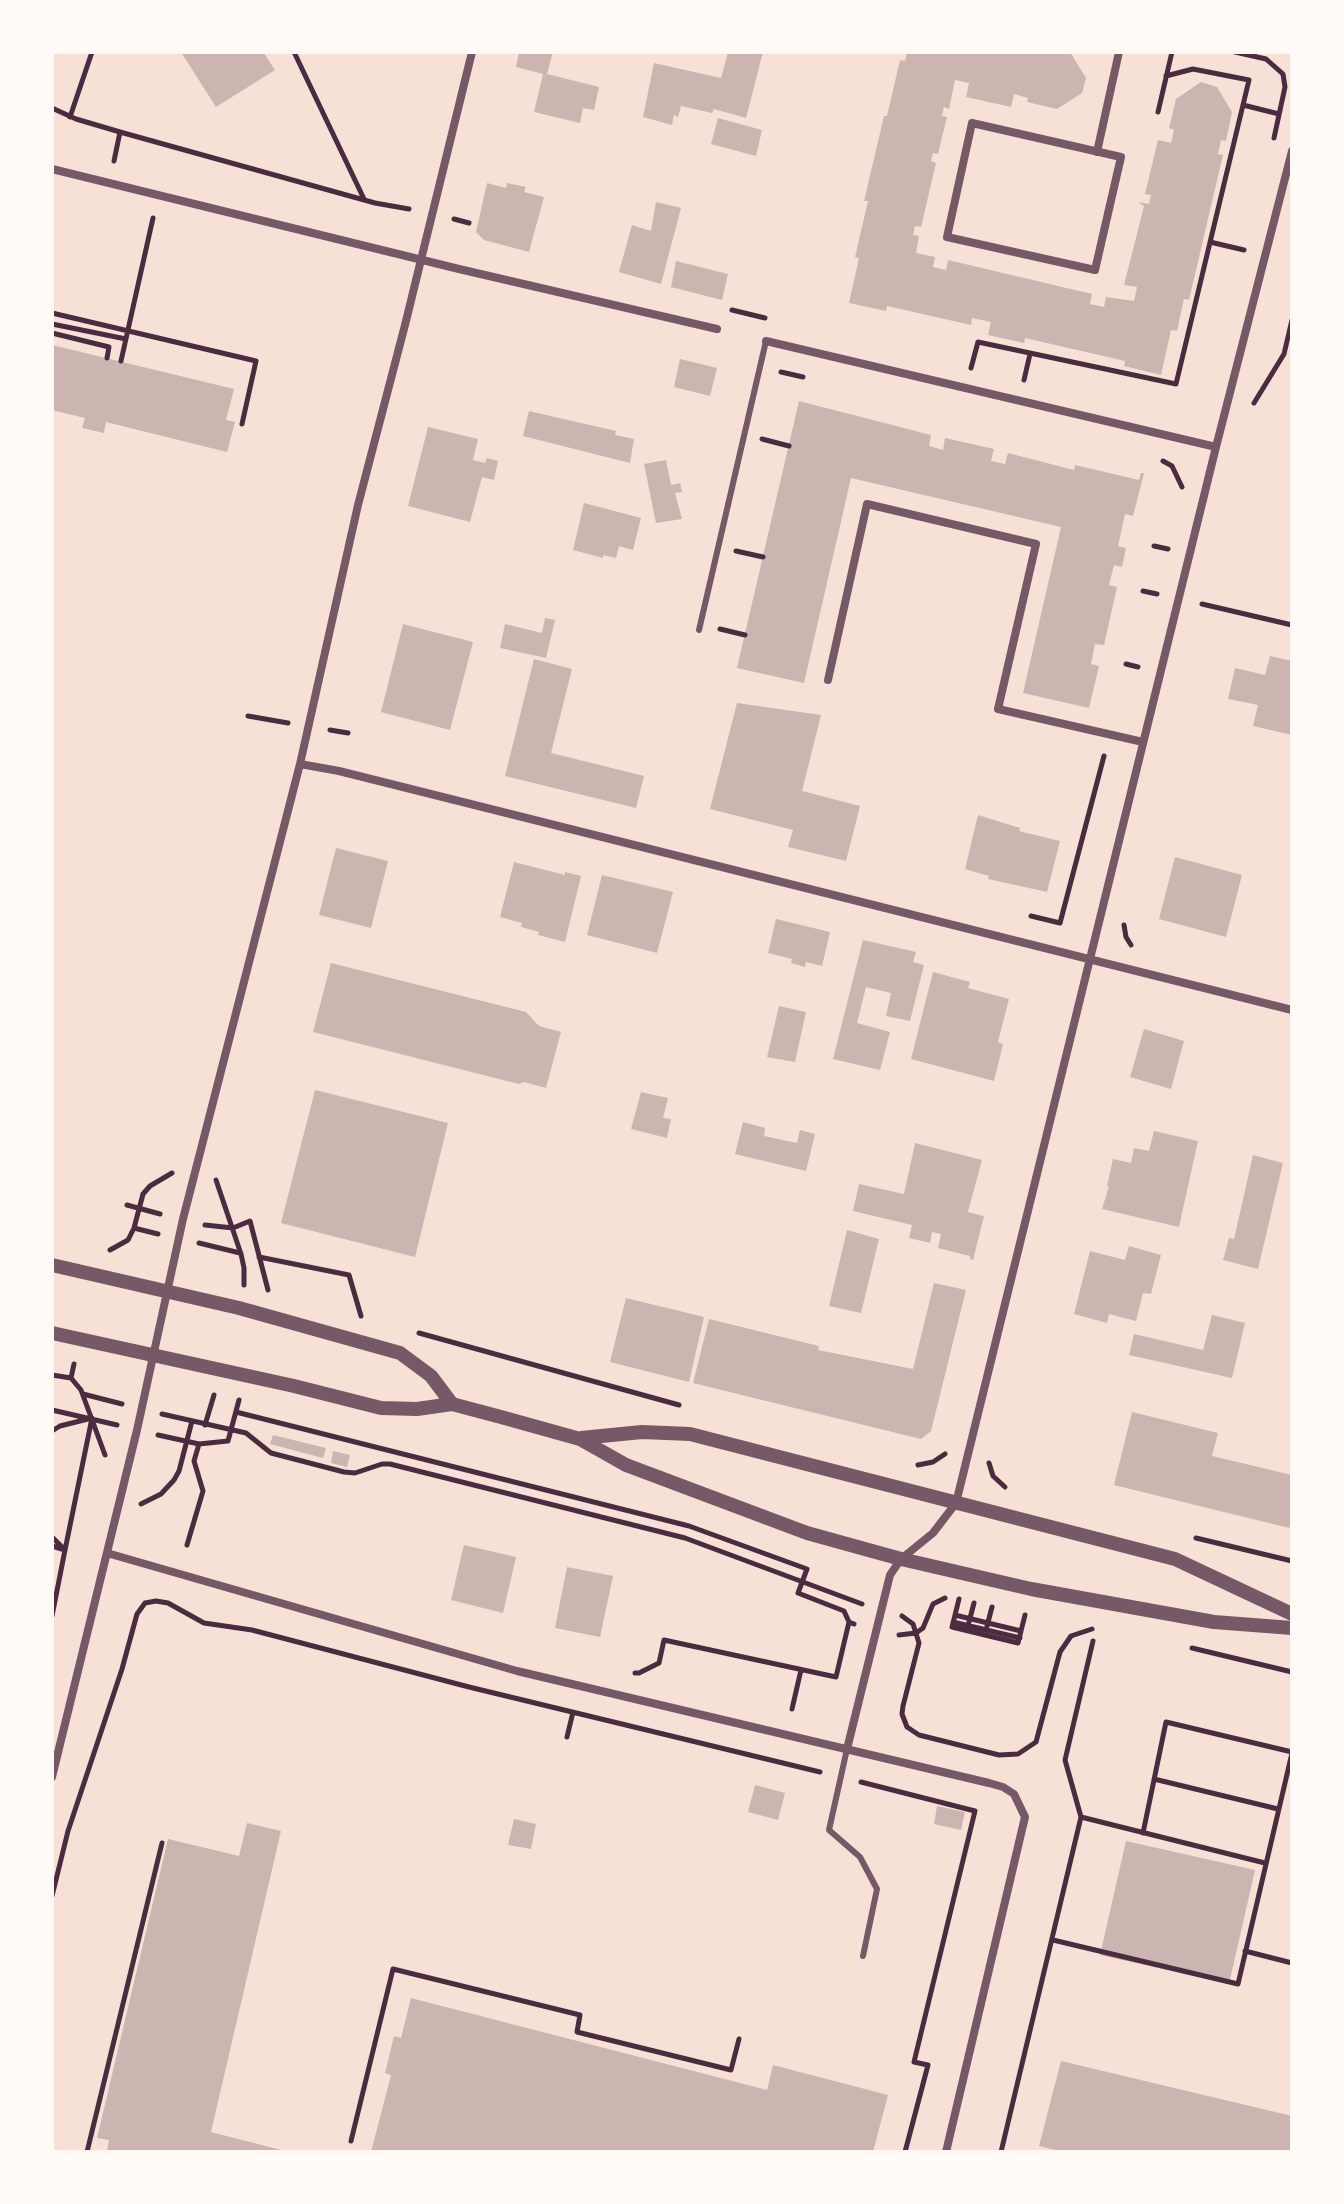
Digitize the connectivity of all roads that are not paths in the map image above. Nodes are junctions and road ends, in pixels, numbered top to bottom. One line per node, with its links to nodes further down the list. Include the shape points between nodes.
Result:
1 (472, 52): 6 (street)
2 (1119, 52): 4 (street)
3 (1292, 151): 9 (street)
4 (1097, 152): 4 (street, via 972,123 947,237 1095,270 1121,157)
5 (52, 169): 6 (street)
6 (421, 260): 7 (street); 13 (street, via 358,505)
7 (717, 329)
8 (766, 341): 9 (street); 10 (lane)
9 (1216, 447): 12 (street)
10 (699, 630)
11 (828, 680): 12 (street, via 867,504 1036,544 998,709)
12 (1143, 742): 14 (street)
13 (300, 764): 14 (street); 17 (street)
14 (1089, 957): 15 (street); 22 (street)
15 (1292, 1010)
16 (52, 1265): 17 (street)
17 (166, 1291): 19 (street); 20 (street, via 400,1353 431,1376)
18 (52, 1333): 19 (street)
19 (152, 1356): 20 (street, via 381,1408); 23 (street)
20 (452, 1404): 21 (street)
21 (580, 1439): 22 (street, via 642,1432 690,1434); 24 (street, via 677,1485 807,1533)
22 (956, 1503): 24 (street, via 933,1533); 25 (street, via 1175,1559)
23 (107, 1553): 27 (street, via 517,1671); 28 (street)
24 (901, 1559): 26 (street, via 1077,1598 1214,1622); 27 (street, via 890,1575)
25 (1292, 1614)
26 (1292, 1628)
27 (847, 1749): 29 (lane, via 829,1830 860,1857 877,1889); 30 (street, via 1003,1787 1014,1794 1025,1817)
28 (52, 1777)
29 (863, 1956)
30 (946, 2152)

